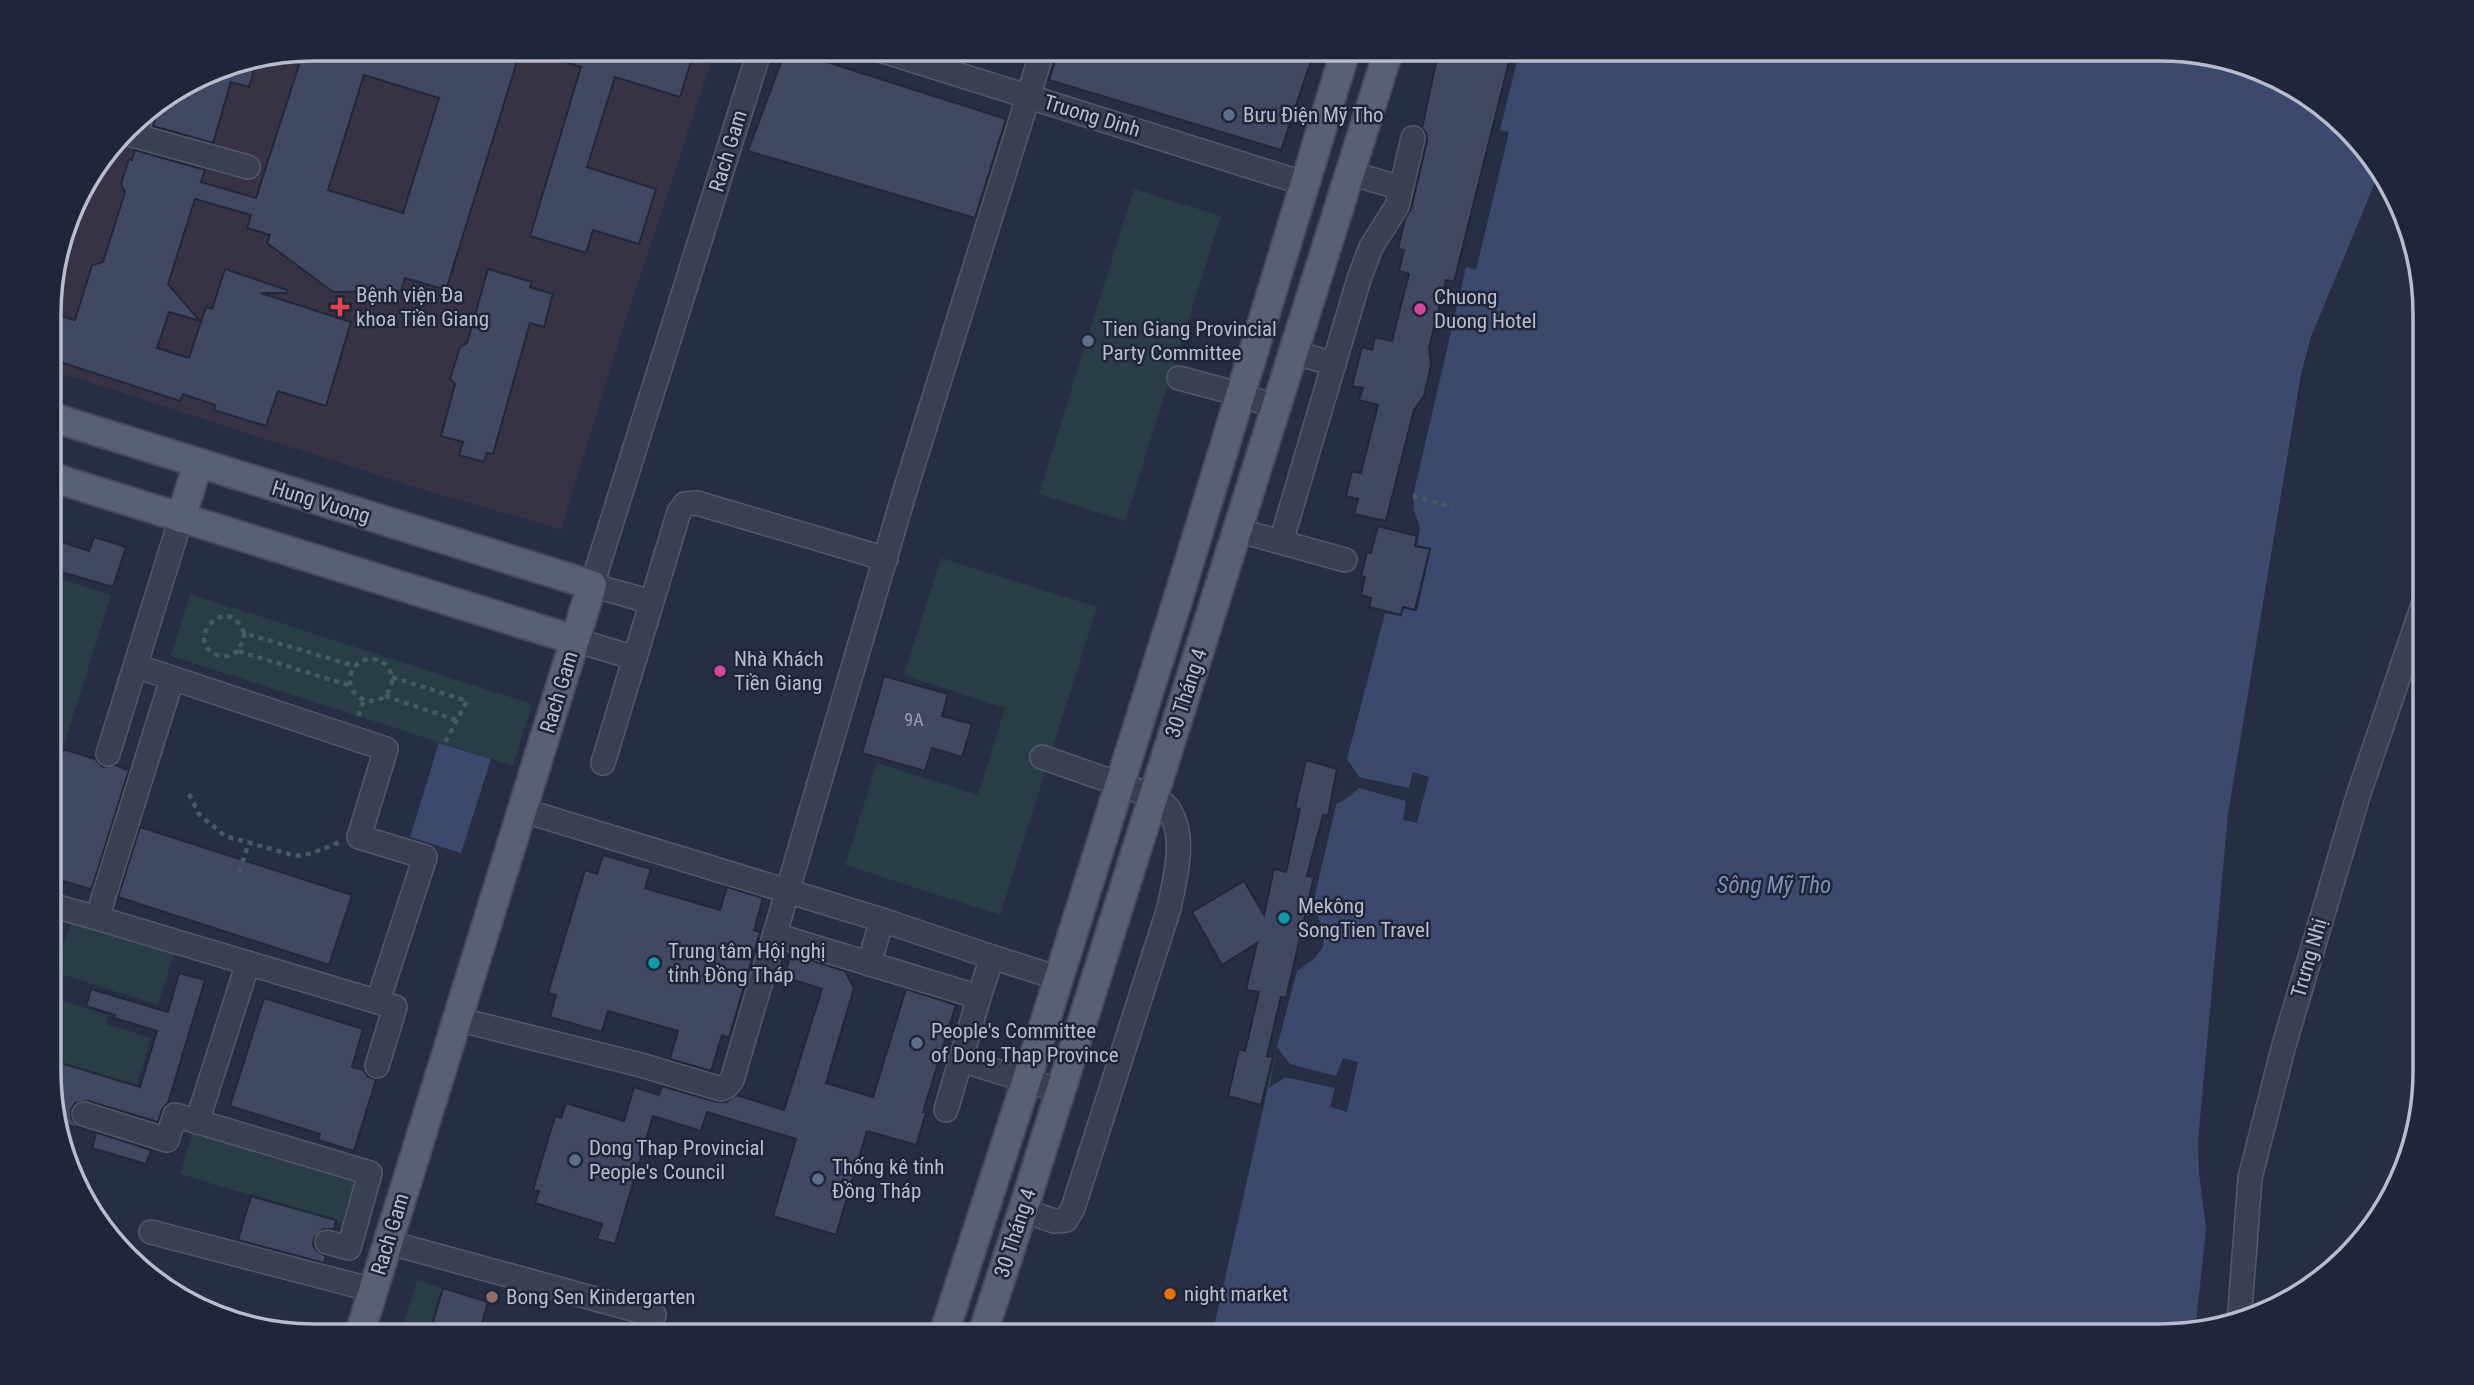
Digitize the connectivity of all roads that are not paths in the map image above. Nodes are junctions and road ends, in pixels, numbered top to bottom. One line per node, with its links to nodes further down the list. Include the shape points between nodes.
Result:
1 (756, 61): 26 (street, Rach Gam)
2 (915, 61): 6 (street, Truong Dinh)
3 (1040, 61): 6 (street)
4 (1342, 61): 10 (main road, 30 Tháng 4)
5 (1385, 61): 11 (main road, 30 Tháng 4)
6 (1029, 97): 10 (street, Truong Dinh); 24 (street)
7 (135, 135): 9 (street)
8 (1413, 138): 12 (street)
9 (248, 167)
10 (1306, 184): 11 (main road); 16 (main road, 30 Tháng 4)
11 (1347, 184): 12 (street); 13 (main road, 30 Tháng 4)
12 (1401, 188): 14 (street, via 1397,206 1371,247)
13 (1293, 352): 14 (street); 17 (main road, 30 Tháng 4)
14 (1334, 364): 23 (street)
15 (1179, 378): 16 (street)
16 (1240, 394): 17 (street); 27 (main road, 30 Tháng 4)
17 (1276, 407): 22 (main road, 30 Tháng 4)
18 (61, 420): 19 (main road, Hung Vuong)
19 (198, 463): 21 (main road); 26 (main road, Hung Vuong)
20 (61, 480): 21 (main road)
21 (181, 517): 31 (main road); 33 (street)
22 (1237, 530): 23 (street); 29 (main road, 30 Tháng 4)
23 (1280, 542): 25 (street)
24 (886, 559): 28 (street, via 697,503 685,504 678,512); 41 (street)
25 (1345, 560)
26 (592, 585): 28 (street); 31 (main road, Rach Gam)
27 (1177, 602): 29 (street); 38 (main road, 30 Tháng 4)
28 (651, 603): 32 (street)
29 (1211, 614): 39 (main road, 30 Tháng 4)
30 (2413, 635): 66 (street, Trưng Nhị, via 2358,796 2284,1045 2250,1178)
31 (575, 640): 32 (street); 40 (main road, Rach Gam)
32 (635, 658): 37 (street)
33 (136, 666): 34 (street); 35 (street)
34 (172, 678): 43 (street); 51 (street, via 386,749 359,837 425,857)
35 (108, 754)
36 (1042, 757): 38 (street)
37 (603, 763)
38 (1118, 784): 39 (street); 49 (main road, 30 Tháng 4)
39 (1153, 796): 56 (main road, 30 Tháng 4); 61 (street, via 1167,807 1175,825 1179,858 1169,908 1104,1117 1066,1220 1054,1221)
40 (522, 810): 41 (street); 52 (main road, Rach Gam)
41 (788, 892): 44 (street); 45 (street)
42 (61, 912): 43 (street)
43 (97, 918): 47 (street)
44 (882, 920): 46 (street); 48 (street)
45 (775, 935): 48 (street); 52 (street, via 732,1080 726,1087)
46 (992, 957): 49 (street); 50 (street)
47 (248, 963): 51 (street); 59 (street)
48 (869, 964): 50 (street)
49 (1058, 978): 55 (main road, 30 Tháng 4)
50 (979, 998): 53 (street)
51 (377, 1002): 54 (street, via 396,1007)
52 (457, 1019): 63 (main road, Rach Gam)
53 (961, 1060): 55 (street); 57 (street)
54 (377, 1066)
55 (1027, 1079): 56 (street); 60 (main road, 30 Tháng 4)
56 (1061, 1091): 61 (main road, 30 Tháng 4)
57 (946, 1110)
58 (84, 1114): 59 (street, via 167,1140 175,1115)
59 (197, 1122): 64 (street, via 370,1173 349,1248)
60 (988, 1197): 61 (main road); 69 (main road, 30 Tháng 4)
61 (1023, 1210): 70 (main road, 30 Tháng 4)
62 (151, 1232): 65 (street)
63 (387, 1241): 65 (main road, Rach Gam); 67 (street)
64 (327, 1242)
65 (373, 1290): 68 (main road, Rach Gam)
66 (2240, 1310)
67 (654, 1315)
68 (363, 1324)
69 (947, 1324)
70 (986, 1324)

